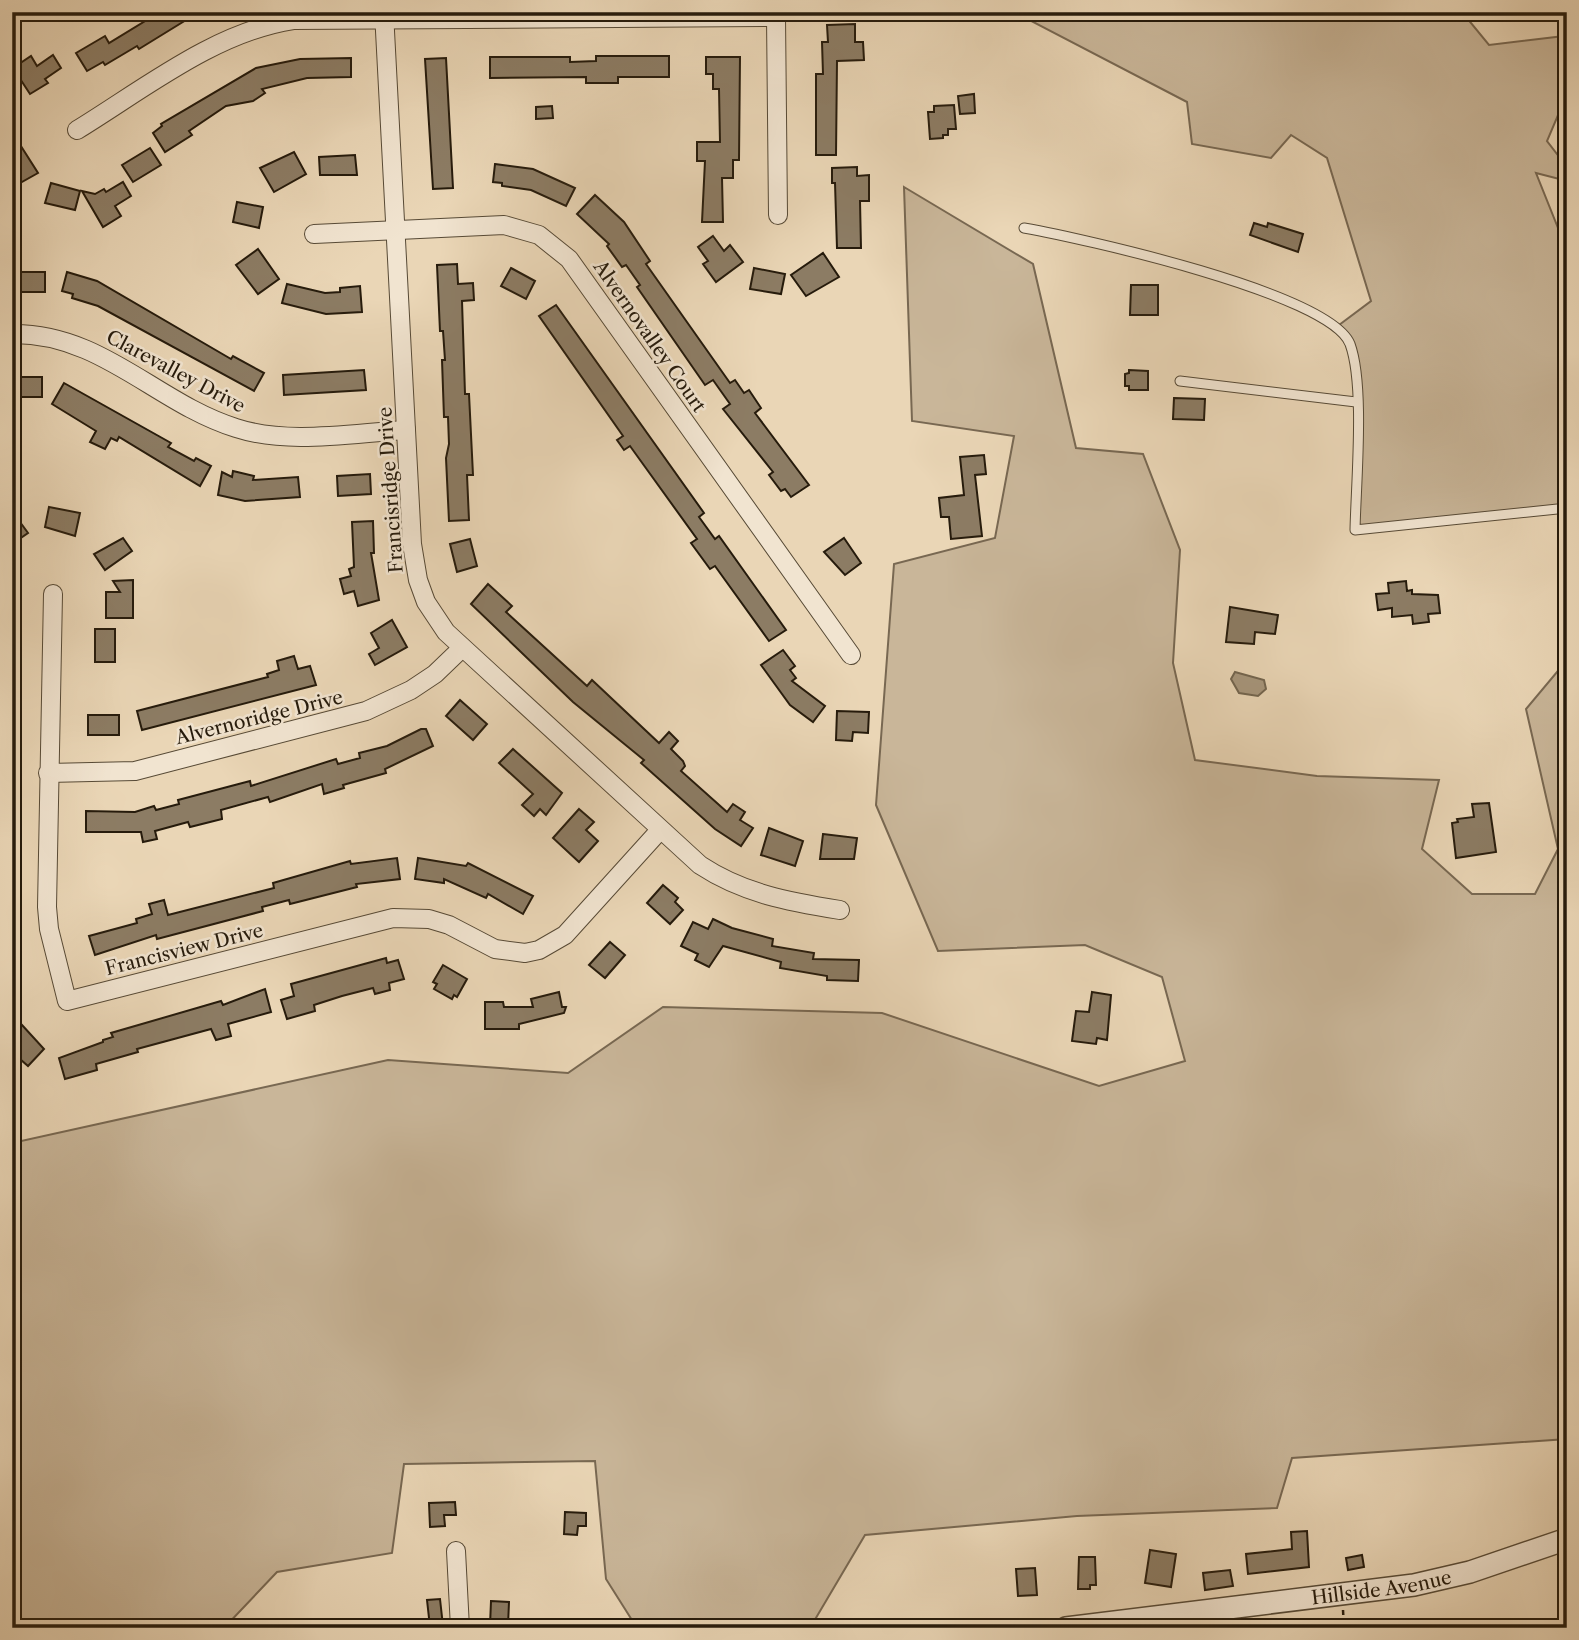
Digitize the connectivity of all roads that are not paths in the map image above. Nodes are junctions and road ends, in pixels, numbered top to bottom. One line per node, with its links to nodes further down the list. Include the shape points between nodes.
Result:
1 (851, 12): 3 (lane)
2 (384, 16): 3 (street); 4 (street, via 293,20 242,32); 7 (street, Francisridge Drive)
3 (776, 17): 5 (street)
4 (77, 130)
5 (778, 215)
6 (1024, 228): 11 (lane, via 1102,242 1272,293 1335,328 1349,341 1357,368)
7 (396, 229): 8 (street, Alvernovalley Court); 12 (street, Francisridge Drive); 16 (street, Alvernovalley Court, via 504,225 539,235 562,252)
8 (314, 234)
9 (12, 334): 12 (street, Clarevalley Drive, via 46,336 79,345 215,420 255,433 284,436)
10 (1180, 381): 11 (lane)
11 (1356, 402): 13 (lane, via 1355,530)
12 (406, 430): 15 (street, Francisridge Drive, via 418,580 434,615)
13 (1567, 508)
14 (53, 594): 17 (street, Francisview Drive)
15 (461, 649): 17 (street, Alvernoridge Drive, via 411,690 366,712 135,771); 18 (street, Francisridge Drive)
16 (851, 654)
17 (48, 773): 18 (street, Francisview Drive, via 48,918 67,1001 393,918 449,925 495,949 539,950 565,935)
18 (660, 830): 19 (street, Francisridge Drive, via 700,865 745,890)
19 (840, 911)
20 (1567, 1539): 23 (street, Hillside Avenue, via 1415,1585)
21 (456, 1550): 22 (street)
22 (460, 1628)
23 (1066, 1628)

